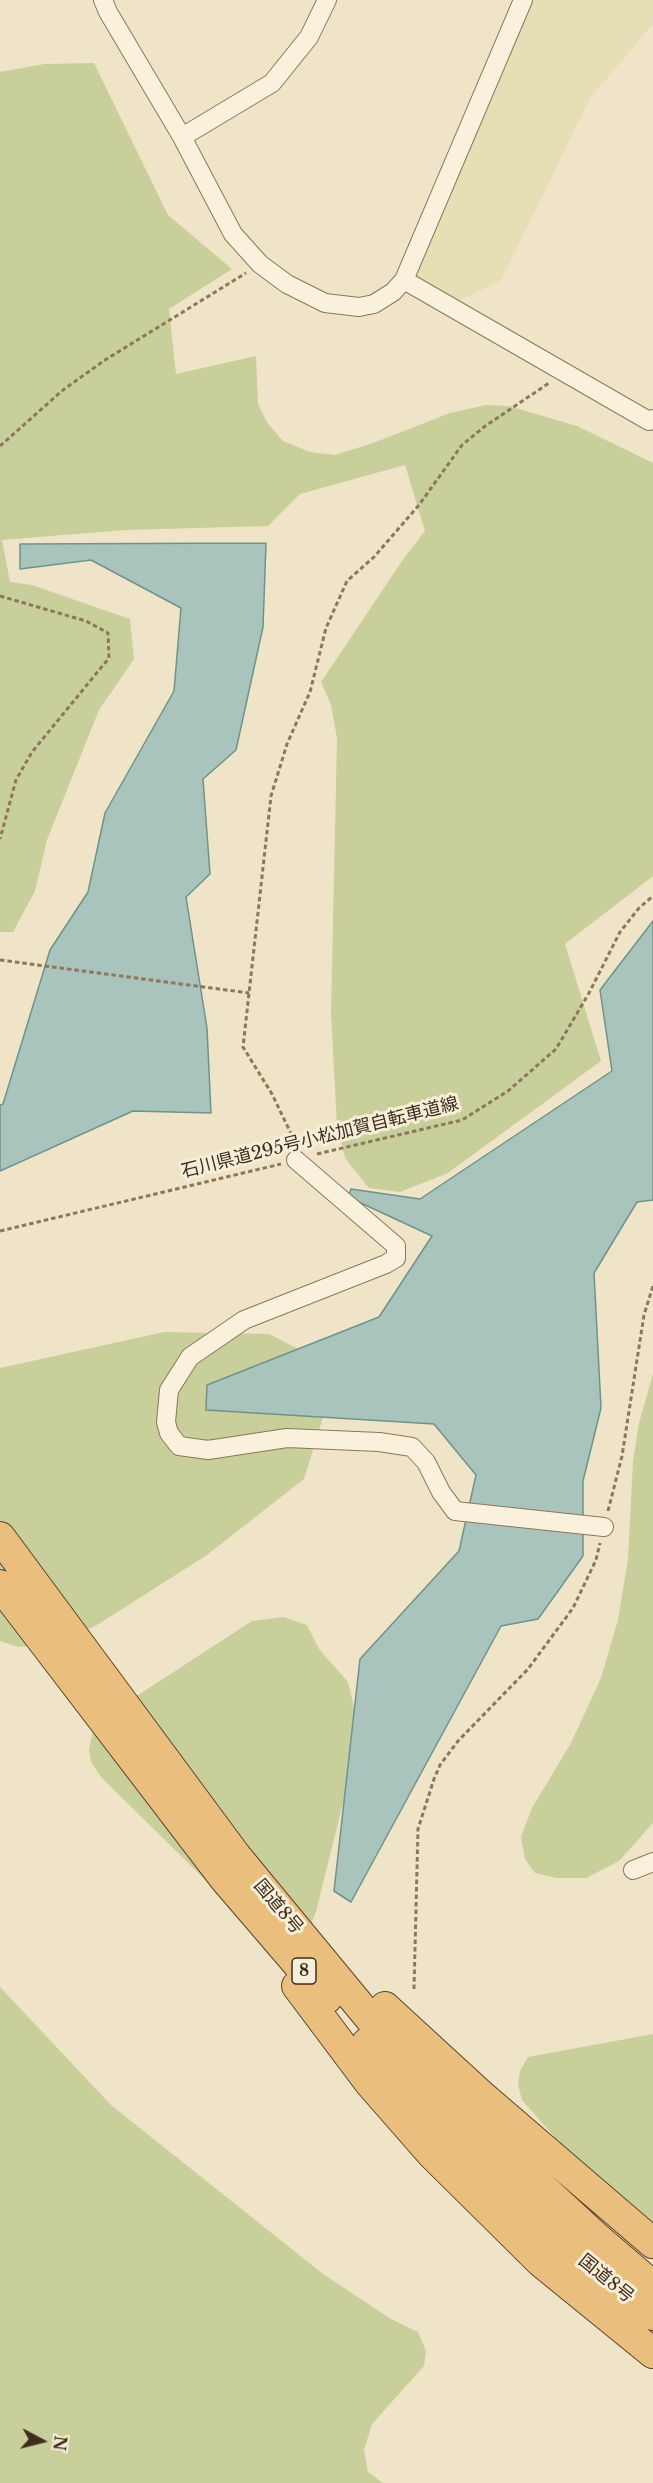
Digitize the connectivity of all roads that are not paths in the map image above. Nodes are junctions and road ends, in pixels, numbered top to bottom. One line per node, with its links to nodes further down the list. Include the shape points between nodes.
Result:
1 (103, 0): 4 (street)
2 (327, 0): 4 (street, via 309,37 272,83)
3 (523, 0): 5 (street)
4 (182, 137): 5 (street, via 233,234 260,264 287,284 325,303 359,308 374,304)
5 (404, 280): 6 (street, via 649,421)
6 (653, 419)
7 (299, 1159): 8 (street, via 396,1246 396,1258 244,1320 190,1357 169,1390 165,1422 179,1446 208,1450 287,1438 412,1446 426,1461 455,1511)
8 (598, 1526)
9 (0, 1537): 12 (highway, 国道8号 / 8)
10 (0, 1585): 12 (highway, 国道8号 / 8)
11 (653, 1862): 13 (street)
12 (230, 1867): 14 (highway, via 483,2097); 15 (highway, 国道8号 / 8, via 456,2108); 16 (highway, 国道8号 / 8, via 426,2111 537,2222); 17 (highway, via 285,1970 369,2082 432,2154 540,2260)
13 (633, 1870)
14 (653, 2243)
15 (653, 2286)
16 (653, 2315)
17 (653, 2353)

